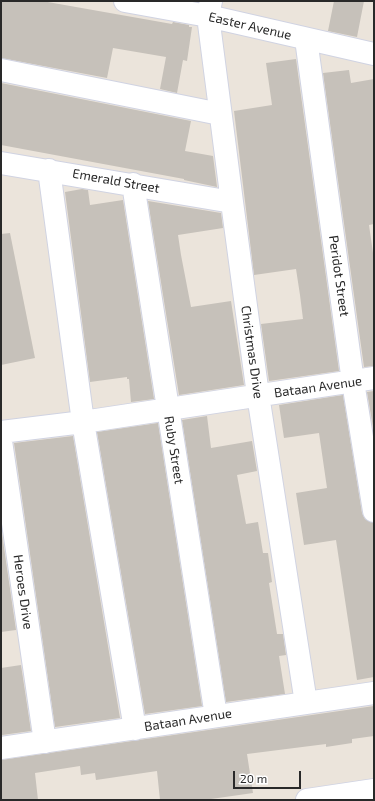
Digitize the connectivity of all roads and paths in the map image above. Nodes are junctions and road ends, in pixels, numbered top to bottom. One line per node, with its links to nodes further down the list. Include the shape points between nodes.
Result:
1 (125, 1): 2 (street, Easter Avenue)
2 (209, 9): 3 (street, Easter Avenue); 6 (street, Christmas Drive)
3 (306, 39): 4 (street, Easter Avenue); 11 (street, Peridot Street)
4 (374, 54)
5 (1, 70): 6 (street)
6 (220, 114): 10 (street, Christmas Drive)
7 (1, 163): 8 (street, Emerald Street)
8 (49, 170): 9 (street, Emerald Street); 14 (street)
9 (133, 184): 10 (street, Emerald Street); 13 (street, Ruby Street)
10 (232, 202): 12 (street, Christmas Drive)
11 (364, 380): 12 (street, Bataan Avenue); 17 (street, Peridot Street)
12 (258, 395): 13 (street, Bataan Avenue); 19 (street, Christmas Drive)
13 (167, 409): 14 (street, Bataan Avenue); 20 (street, Ruby Street)
14 (83, 422): 15 (street, Bataan Avenue); 21 (street)
15 (1, 432)
16 (1, 441): 22 (street, Heroes Drive)
17 (374, 511)
18 (374, 692): 19 (street, Bataan Avenue)
19 (306, 702): 20 (street, Bataan Avenue)
20 (216, 716): 21 (street, Bataan Avenue)
21 (134, 729): 22 (street, Bataan Avenue)
22 (45, 742): 23 (street, Bataan Avenue)
23 (1, 748)
24 (374, 790): 25 (street)
25 (307, 800)

